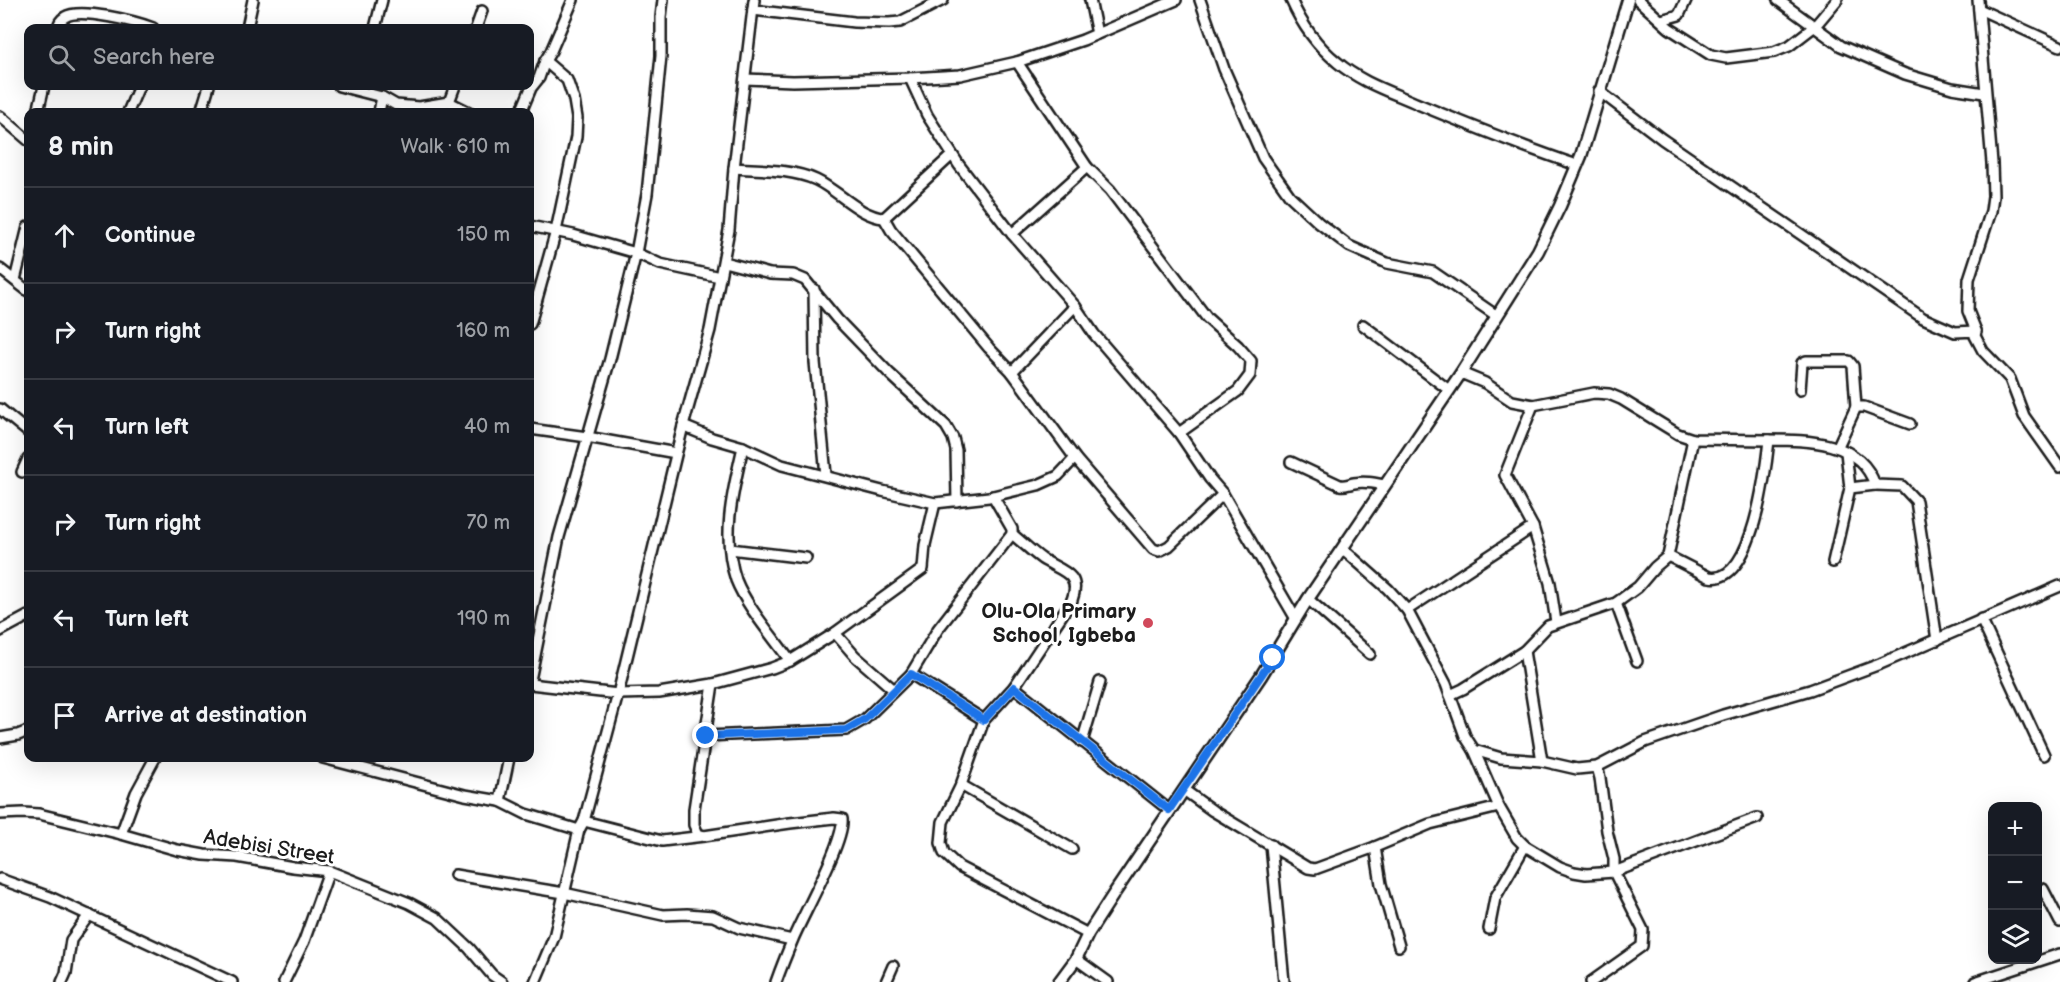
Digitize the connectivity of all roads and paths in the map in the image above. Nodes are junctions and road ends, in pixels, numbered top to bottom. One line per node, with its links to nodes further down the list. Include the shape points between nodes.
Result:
1 (253, 0): 22 (street)
2 (382, 0): 23 (street)
3 (573, 0): 28 (street)
4 (663, 0): 60 (street, via 661,56)
5 (754, 0): 17 (street)
6 (943, 0): 17 (street, via 889,24)
7 (1090, 0): 26 (street)
8 (1176, 0): 26 (street)
9 (1200, 0): 69 (street, via 1227,77 1263,158 1290,196 1349,246 1387,263 1434,272)
10 (1291, 0): 52 (street, via 1308,33 1348,71 1476,128)
11 (1628, 0): 39 (street)
12 (1638, 0): 19 (street)
13 (1686, 0): 19 (street, via 1679,15)
14 (1778, 0): 25 (street)
15 (1836, 0): 25 (street)
16 (1979, 5): 27 (street); 40 (street)
17 (753, 10): 31 (street)
18 (482, 11): 24 (street)
19 (1661, 20): 25 (street, via 1711,55 1726,58 1782,49)
20 (59, 24): 21 (street, via 66,15 79,13)
21 (140, 24)
22 (248, 24)
23 (376, 24)
24 (477, 24)
25 (1815, 26): 40 (street, via 1841,46 1905,74)
26 (1097, 34): 29 (street)
27 (2060, 46)
28 (545, 61): 32 (street); 57 (street, via 567,80 577,118)
29 (1017, 62): 30 (street, via 960,75); 53 (street)
30 (910, 78): 31 (street); 51 (street)
31 (745, 79): 54 (street)
32 (534, 84)
33 (43, 90): 43 (street)
34 (137, 90): 44 (street)
35 (208, 90): 45 (street)
36 (365, 90): 41 (street)
37 (454, 90): 42 (street)
38 (530, 90): 48 (street)
39 (1599, 91): 52 (street); 71 (street, via 1662,139 1923,318 1955,332)
40 (1984, 93): 71 (street, via 1993,196 1969,279 1968,311)
41 (382, 97): 42 (street, via 396,105 418,107); 46 (street)
42 (449, 102): 47 (street)
43 (39, 108)
44 (130, 108)
45 (202, 108)
46 (380, 108)
47 (461, 108)
48 (523, 108)
49 (0, 116): 50 (street)
50 (24, 137)
51 (952, 155): 55 (street); 58 (street)
52 (1577, 165): 69 (street, via 1538,251)
53 (1087, 167): 58 (street); 83 (street, via 1110,190 1207,318 1251,361 1250,375 1238,391)
54 (734, 168): 55 (street, via 804,176 874,217); 61 (street)
55 (884, 218): 72 (street)
56 (534, 227): 57 (street)
57 (556, 231): 60 (street); 67 (street)
58 (1012, 234): 68 (street)
59 (24, 243): 64 (street)
60 (636, 253): 63 (street, via 660,264); 84 (street)
61 (724, 262): 63 (street); 66 (street, via 770,274 792,275)
62 (0, 269): 64 (street)
63 (720, 277): 80 (street, via 710,330)
64 (15, 280): 65 (street)
65 (24, 288)
66 (814, 289): 96 (street, via 815,362); 102 (street, via 837,320 946,426 956,450)
67 (534, 306)
68 (1075, 306): 72 (street); 83 (street, via 1094,334)
69 (1497, 316): 73 (street)
70 (1363, 325): 74 (street)
71 (1976, 331): 90 (street, via 1983,351 2010,379 2024,416)
72 (1012, 372): 91 (street)
73 (1461, 373): 74 (street); 76 (street, via 1512,401)
74 (1449, 390): 98 (street)
75 (1800, 390): 77 (street, via 1802,363 1849,361 1853,366)
76 (1533, 405): 85 (street, via 1594,393 1609,394); 104 (street, via 1505,475)
77 (1856, 407): 79 (street); 88 (street)
78 (0, 409): 81 (street)
79 (1911, 424)
80 (683, 426): 87 (street); 89 (street)
81 (24, 429)
82 (534, 430): 84 (street)
83 (1179, 433): 100 (street)
84 (587, 437): 89 (street); 126 (street, via 560,537)
85 (1693, 439): 86 (street); 108 (street)
86 (1769, 440): 88 (street, via 1810,441); 108 (street, via 1754,530 1741,557 1714,578)
87 (744, 447): 96 (street, via 782,465); 106 (street, via 729,513)
88 (1842, 449): 97 (street, via 1859,460); 99 (street)
89 (676, 453): 133 (street)
90 (2057, 454): 93 (street)
91 (1075, 458): 100 (street, via 1149,545 1159,551); 101 (street, via 1058,476)
92 (1291, 462): 98 (street, via 1340,485)
93 (2060, 467)
94 (24, 468): 95 (street)
95 (22, 472)
96 (826, 476): 103 (street)
97 (1875, 484): 99 (street); 121 (street, via 1902,486 1916,501)
98 (1384, 485): 107 (street)
99 (1850, 488): 110 (street)
100 (1223, 494): 116 (street)
101 (993, 496): 102 (street); 105 (street)
102 (957, 501): 103 (street)
103 (935, 503): 120 (street, via 923,569)
104 (1533, 527): 114 (street); 118 (street, via 1550,582)
105 (1012, 534): 127 (street, via 938,629); 131 (street, via 1041,558 1068,573 1076,590)
106 (730, 549): 109 (street); 125 (street, via 743,594)
107 (1343, 549): 112 (street); 114 (street)
108 (1668, 556): 113 (street)
109 (806, 558)
110 (1833, 562)
111 (2060, 586): 117 (street)
112 (1308, 599): 116 (street); 123 (street)
113 (1616, 603): 118 (street); 124 (street)
114 (1407, 610): 134 (street)
115 (24, 618): 119 (street)
116 (1296, 619): 148 (street)
117 (1981, 619): 121 (street); 141 (street)
118 (1556, 622): 122 (street)
119 (0, 631)
120 (835, 633): 125 (street); 132 (street)
121 (1937, 640): 146 (street, via 1810,690 1645,742)
122 (1524, 651): 134 (street); 142 (street)
123 (1370, 654)
124 (1637, 661)
125 (790, 662): 130 (street)
126 (534, 663)
127 (911, 674): 132 (street); 135 (street)
128 (1100, 682): 139 (street)
129 (534, 683): 133 (street)
130 (713, 684): 133 (street, via 659,693); 137 (street)
131 (1014, 687): 135 (street); 139 (street)
132 (894, 690): 137 (street, via 865,719 846,730)
133 (618, 694): 154 (street)
134 (1450, 695): 140 (street)
135 (984, 720): 147 (street)
136 (24, 733): 138 (street)
137 (706, 736): 156 (street, via 694,809 694,825 698,834)
138 (0, 738)
139 (1082, 742): 151 (street)
140 (1474, 750): 142 (street, via 1501,759); 150 (street)
141 (2044, 755)
142 (1542, 760): 146 (street, via 1577,769)
143 (153, 762): 155 (street)
144 (338, 762): 149 (street)
145 (508, 762): 149 (street)
146 (1597, 767): 162 (street)
147 (961, 785): 160 (street); 170 (street, via 943,822 941,843 949,860)
148 (1184, 790): 151 (street); 157 (street)
149 (500, 801): 154 (street, via 526,814)
150 (1498, 807): 158 (street); 159 (street, via 1430,824)
151 (1169, 810): 170 (street)
152 (0, 814): 155 (street, Adebisi Street, via 39,814)
153 (1757, 819): 162 (street)
154 (581, 825): 156 (street, via 662,841); 166 (street)
155 (121, 834): 161 (street, Adebisi Street, via 195,854)
156 (704, 836): 171 (street, via 842,819 829,861)
157 (1271, 845): 159 (street, via 1315,869); 185 (street)
158 (1525, 846): 162 (street, via 1574,872); 169 (street, via 1495,898)
159 (1375, 848): 172 (street)
160 (1072, 849)
161 (329, 871): 178 (street, via 304,941); 179 (street, Adebisi Street, via 437,918)
162 (1614, 872): 186 (street, via 1644,938 1642,946)
163 (455, 875): 166 (street)
164 (0, 879): 167 (street)
165 (2043, 889): 168 (street)
166 (564, 892): 171 (street, via 663,915 713,916 739,928); 180 (street, via 554,937)
167 (89, 915): 176 (street, via 71,940); 177 (street)
168 (2060, 922)
169 (1489, 929)
170 (1088, 934): 174 (street)
171 (792, 940): 181 (street)
172 (1399, 946)
173 (2060, 954): 187 (street)
174 (1076, 958): 183 (street); 184 (street)
175 (894, 966): 182 (street)
176 (62, 982)
177 (232, 982)
178 (284, 982)
179 (502, 982)
180 (535, 982)
181 (776, 982)
182 (886, 982)
183 (1059, 982)
184 (1108, 982)
185 (1284, 982)
186 (1591, 982)
187 (1976, 982)

